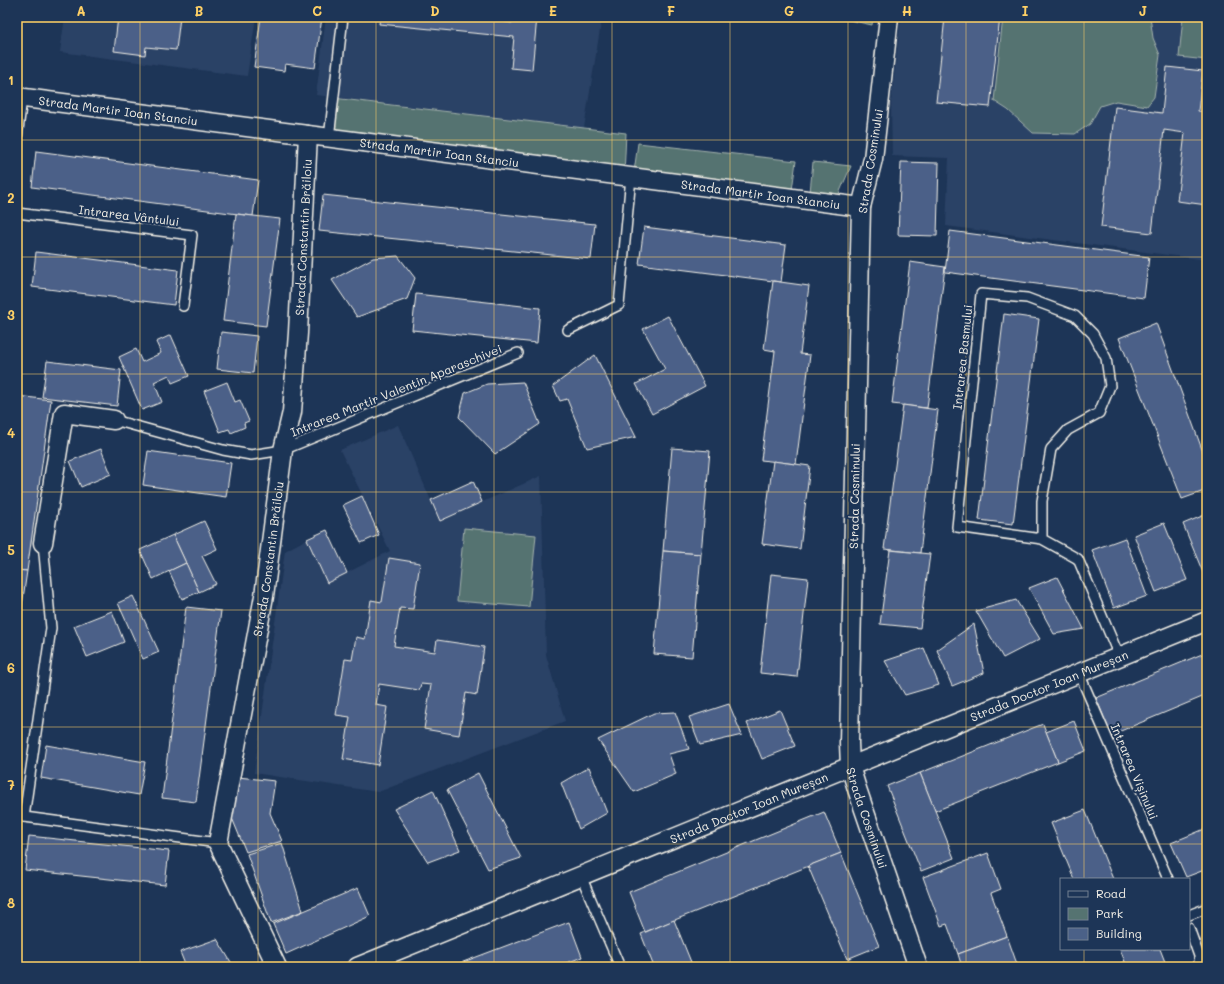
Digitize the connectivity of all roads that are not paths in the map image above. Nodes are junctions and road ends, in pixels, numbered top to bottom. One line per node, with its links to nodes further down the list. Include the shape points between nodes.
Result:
1 (343, 17): 6 (lane)
2 (890, 17): 8 (street, Strada Cosminului, via 873,159)
3 (20, 97): 4 (street, Strada Martir Ioan Stanciu); 5 (lane)
4 (308, 135): 6 (street, Strada Martir Ioan Stanciu); 14 (street, Strada Constantin Brăiloiu, via 292,412)
5 (17, 138)
6 (329, 138): 7 (street, Strada Martir Ioan Stanciu)
7 (631, 177): 8 (street, Strada Martir Ioan Stanciu); 11 (lane, via 618,305)
8 (861, 207): 20 (street, Strada Cosminului)
9 (17, 213): 10 (lane, Intrarea Vântului, via 192,235)
10 (183, 306)
11 (568, 330)
12 (518, 353): 14 (lane, Intrarea Martir Valentin Aparaschivei)
13 (114, 420): 14 (lane, Intrarea Martir Valentin Aparaschivei, via 223,450 250,454); 16 (street, via 64,413)
14 (283, 450): 22 (street, Strada Constantin Brăiloiu, via 264,596)
15 (1042, 539): 15 (lane, Intrarea Basmului, via 957,527 981,294 1027,298 1075,316 1093,334 1106,358 1110,386 1098,413 1068,430 1051,448 1042,501); 18 (lane, Intrarea Basmului, via 1078,559)
16 (43, 543): 21 (lane, via 51,628)
17 (1207, 621): 18 (street, Strada Doctor Ioan Mureșan)
18 (1119, 656): 19 (street, Strada Doctor Ioan Mureșan)
19 (1079, 673): 20 (street, Strada Doctor Ioan Mureșan); 24 (lane, Intrarea Vișinului)
20 (850, 766): 23 (street, Strada Doctor Ioan Mureșan); 31 (street, Strada Cosminului)
21 (20, 816): 22 (lane)
22 (218, 843): 28 (street)
23 (581, 876): 29 (street, Strada Doctor Ioan Mureșan); 30 (lane)
24 (1168, 878)
25 (1207, 908): 26 (lane)
26 (1190, 916)
27 (1190, 931): 32 (lane, via 1200,956)
28 (277, 967)
29 (357, 967)
30 (620, 967)
31 (918, 967)
32 (1199, 967)

